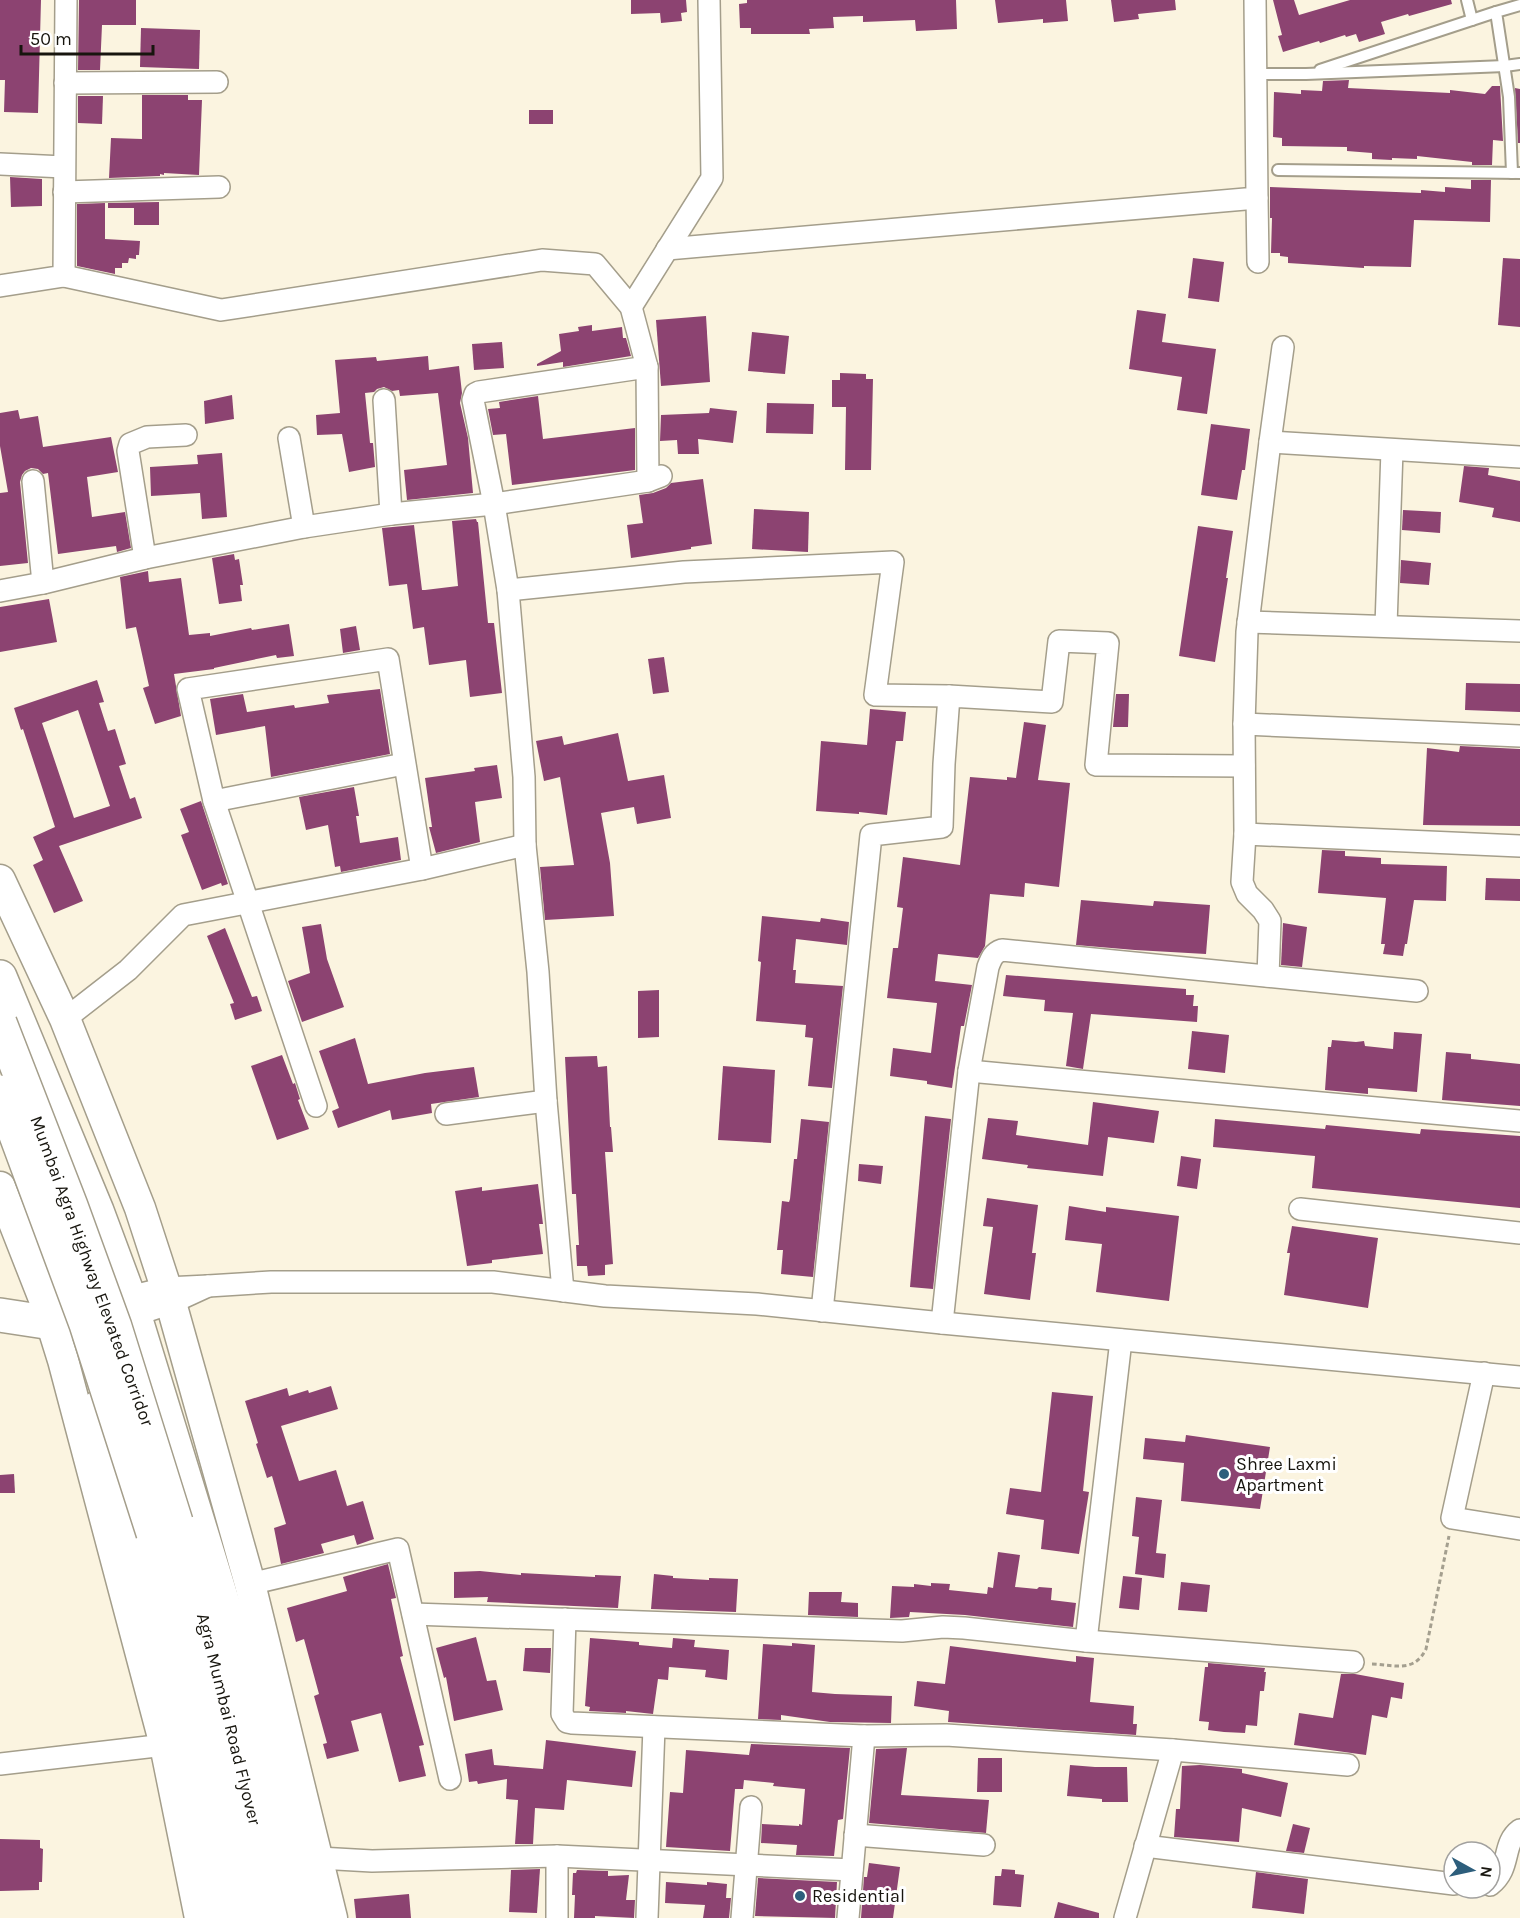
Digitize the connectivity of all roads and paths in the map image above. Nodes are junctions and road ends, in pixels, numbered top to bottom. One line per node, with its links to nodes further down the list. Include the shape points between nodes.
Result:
1 (66, 0): 13 (street)
2 (709, 0): 21 (street, via 712,178)
3 (1256, 0): 10 (street)
4 (1467, 0): 7 (lane)
5 (1520, 5): 6 (lane)
6 (1496, 12): 7 (lane); 9 (lane)
7 (1472, 20): 11 (lane)
8 (1520, 64): 9 (lane)
9 (1505, 66): 11 (lane); 17 (lane)
10 (1255, 74): 11 (lane); 20 (street)
11 (1306, 74)
12 (217, 82): 13 (street)
13 (65, 83): 15 (street)
14 (0, 164): 15 (street)
15 (64, 166): 19 (street)
16 (1278, 170): 17 (lane)
17 (1516, 173)
18 (219, 187): 19 (street)
19 (64, 192): 23 (street)
20 (1257, 198): 21 (street); 22 (street)
21 (667, 249): 25 (street)
22 (1258, 262)
23 (64, 276): 24 (street); 25 (street, via 222,309 542,260 595,264)
24 (0, 286)
25 (631, 307): 27 (street)
26 (1283, 346): 31 (street)
27 (646, 367): 35 (street, via 655,478); 35 (street, via 476,394 473,405)
28 (384, 400): 36 (street)
29 (186, 435): 38 (street, via 147,437 130,444)
30 (289, 438): 37 (street)
31 (1270, 442): 32 (street); 42 (street)
32 (1392, 450): 33 (street); 43 (street)
33 (1520, 457)
34 (33, 481): 39 (street)
35 (494, 504): 36 (street); 40 (street)
36 (391, 514): 37 (street)
37 (304, 527): 38 (street)
38 (145, 558): 39 (street)
39 (43, 583): 41 (street)
40 (508, 590): 45 (street, via 684,572 892,562 875,695); 52 (street, via 524,777)
41 (0, 591)
42 (1248, 622): 43 (street); 46 (street)
43 (1386, 626): 44 (street)
44 (1520, 630)
45 (949, 696): 49 (street, via 1052,702 1059,641 1108,643 1096,765); 77 (street, via 942,827 871,835)
46 (1244, 724): 47 (street); 49 (street)
47 (1520, 736)
48 (404, 764): 50 (street); 50 (street, via 388,660 188,689); 54 (street)
49 (1244, 766): 51 (street)
50 (214, 801): 56 (street)
51 (1245, 834): 53 (street); 57 (street, via 1242,882 1270,921)
52 (525, 845): 54 (street); 64 (street)
53 (1520, 846)
54 (422, 869): 56 (street)
55 (0, 880): 60 (street)
56 (249, 902): 60 (street, via 183,915 128,970); 65 (street)
57 (1268, 976): 59 (street); 62 (street, via 1002,950 991,958 988,967)
58 (0, 977): 75 (main road, via 97,1210)
59 (1417, 991)
60 (66, 1019): 74 (street, via 140,1208)
61 (0, 1023): 84 (main road, Mumbai Agra Highway Elevated Corridor, bridge, via 115,1327)
62 (969, 1071): 67 (street); 79 (street)
63 (0, 1092): 84 (main road, Mumbai Agra Highway Elevated Corridor, bridge)
64 (546, 1101): 66 (street); 72 (street)
65 (316, 1106)
66 (446, 1114)
67 (1520, 1121)
68 (0, 1126): 76 (main road)
69 (0, 1187): 76 (street)
70 (1300, 1209): 71 (street)
71 (1520, 1233)
72 (563, 1291): 74 (street, via 493,1282 282,1282 208,1286); 77 (street)
73 (0, 1294): 76 (main road)
74 (169, 1295): 75 (street); 86 (street)
75 (132, 1306): 76 (main road); 114 (main road, via 226,1613)
76 (58, 1311): 78 (main road); 93 (street, via 63,1360); 111 (main road, via 107,1444 200,1801)
77 (822, 1311): 79 (street)
78 (0, 1315)
79 (942, 1323): 80 (street)
80 (1121, 1340): 81 (street); 89 (street)
81 (1484, 1373): 82 (street); 83 (street)
82 (1520, 1377)
83 (1452, 1518): 85 (street); 90 (path, via 1421,1659 1402,1666)
84 (164, 1527): 112 (main road, Agra Mumbai Road Flyover); 113 (main road, Agra Mumbai Road Flyover, via 200,1603)
85 (1520, 1529)
86 (250, 1584): 87 (street, via 398,1549); 104 (street)
87 (413, 1614): 88 (street); 97 (street)
88 (565, 1619): 89 (street, via 902,1631 964,1628); 91 (street, via 563,1718 572,1723)
89 (1086, 1641): 90 (street)
90 (1353, 1662)
91 (654, 1727): 92 (street); 105 (street)
92 (864, 1736): 94 (street, via 946,1735); 100 (street)
93 (165, 1745): 95 (street); 110 (street)
94 (1173, 1750): 96 (street); 102 (street)
95 (0, 1764)
96 (1348, 1765)
97 (450, 1779)
98 (751, 1807): 106 (street)
99 (1520, 1830): 108 (street, via 1512,1838)
100 (855, 1835): 101 (street); 107 (street)
101 (984, 1845)
102 (1145, 1846): 109 (street); 120 (street)
103 (557, 1856): 104 (street, via 372,1861); 105 (street); 116 (street)
104 (319, 1858): 115 (street)
105 (649, 1860): 106 (street); 117 (street)
106 (746, 1865): 107 (street); 118 (street)
107 (852, 1870): 119 (street)
108 (1502, 1873)
109 (1442, 1883)
110 (200, 1918)
111 (226, 1918)
112 (252, 1918)
113 (277, 1918)
114 (301, 1918)
115 (332, 1918)
116 (557, 1918)
117 (647, 1918)
118 (742, 1918)
119 (848, 1918)
120 (1125, 1918)

